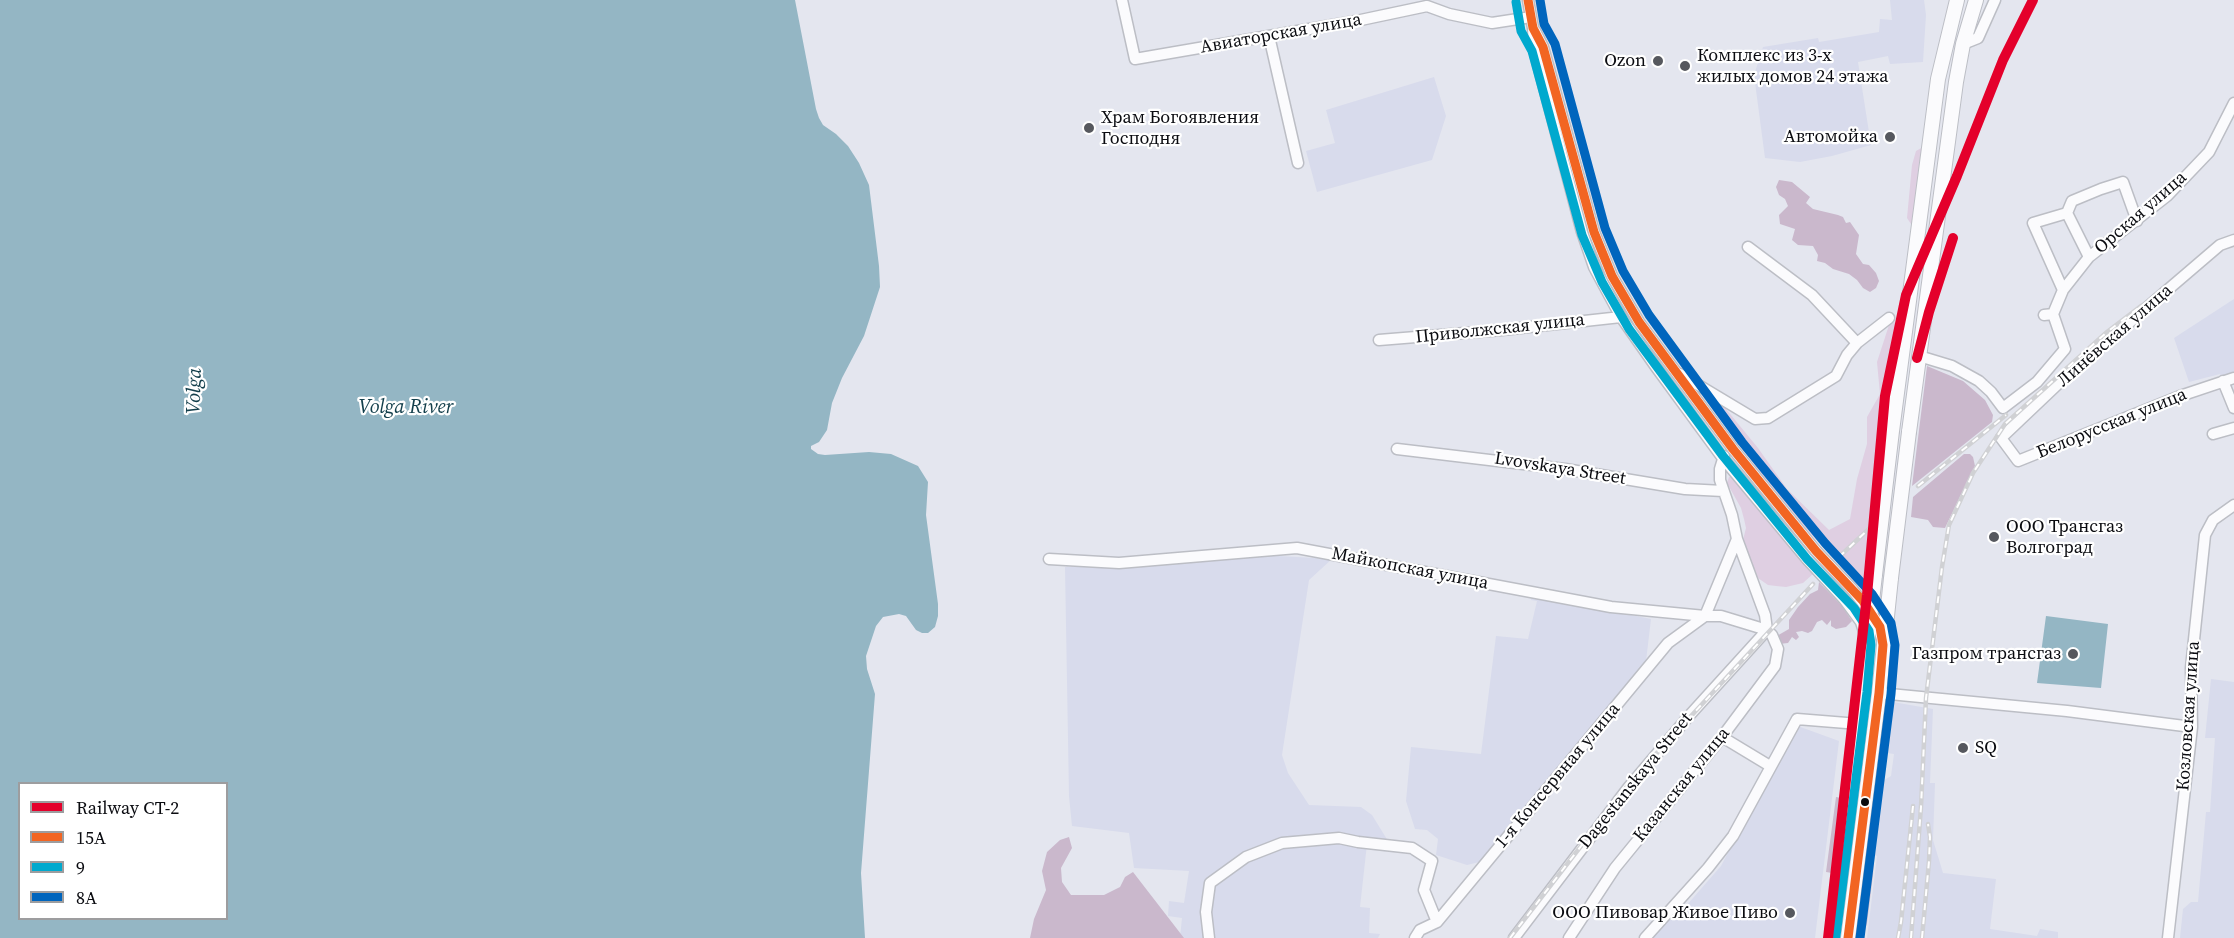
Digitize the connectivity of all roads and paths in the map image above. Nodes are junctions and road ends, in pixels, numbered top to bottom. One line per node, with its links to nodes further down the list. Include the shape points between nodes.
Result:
1 (1122, 0): 7 (street, Авиаторская улица, via 1135,59)
2 (1528, 0): 6 (street)
3 (1958, 0): 36 (main road, bridge, via 1938,79)
4 (1976, 0): 8 (main road)
5 (1995, 0): 8 (street, via 1981,33 1973,42)
6 (1532, 22): 7 (street, Авиаторская улица, via 1492,22 1427,6); 17 (street, via 1534,50 1582,232 1594,267); 22 (street, via 1543,47 1594,232 1612,276)
7 (1269, 36): 10 (street)
8 (1963, 44): 21 (main road)
9 (2234, 103): 12 (street, Орская улица, via 2209,152)
10 (1298, 163)
11 (2067, 213): 12 (street, via 2072,201 2123,182); 15 (street); 16 (street, via 2033,223)
12 (2137, 221): 15 (street, Орская улица)
13 (2234, 240): 27 (street, Линёвская улица, via 2220,245 2060,382)
14 (1748, 247): 20 (street, via 1812,295)
15 (2089, 257): 16 (street, Орская улица)
16 (2063, 290): 21 (street, Орская улица, via 2048,314 2065,349 2037,382 2003,408 1979,381 1952,366)
17 (1621, 318): 19 (street, Приволжская улица); 30 (street)
18 (1889, 318): 20 (street)
19 (1379, 340)
20 (1857, 343): 22 (street, via 1836,376 1768,418 1755,418)
21 (1919, 356): 39 (main road, bridge, via 1891,578)
22 (1676, 372): 29 (street)
23 (2228, 379): 24 (street); 27 (street, Белорусская улица, via 2018,461)
24 (2234, 408)
25 (2234, 428): 26 (street)
26 (2213, 434)
27 (2001, 438)
28 (1397, 449): 31 (street, Lvovskaya Street, via 1544,466 1685,489)
29 (1733, 449): 30 (street); 34 (street)
30 (1722, 457): 31 (street, Казанская улица); 34 (street)
31 (1723, 490): 33 (street, Казанская улица)
32 (2234, 506): 43 (street, Козловская улица, via 2213,520 2205,536 2191,668)
33 (1737, 538): 38 (street); 40 (street, Казанская улица)
34 (1812, 555): 37 (street, bridge); 39 (street, bridge, via 1844,600)
35 (1049, 559): 38 (street, Майкопская улица, via 1119,562 1297,548 1611,607)
36 (1874, 591): 37 (street, via 1868,596); 39 (main road)
37 (1854, 592): 39 (street)
38 (1706, 616): 40 (street, Майкопская улица, via 1721,616); 46 (street, 1-я Консервная улица, via 1668,643)
39 (1873, 620): 41 (main road, via 1883,645); 42 (main road)
40 (1767, 630): 44 (street, Казанская улица, via 1778,649 1775,666); 49 (street, Dagestanskaya Street, via 1661,748)
41 (1879, 693): 43 (street); 53 (main road)
42 (1859, 724): 45 (street, via 1797,719); 52 (main road)
43 (2192, 727): 54 (street, Козловская улица)
44 (1722, 737): 45 (street); 50 (street, Казанская улица, via 1615,868)
45 (1770, 766): 51 (street, via 1733,836)
46 (1437, 922): 47 (street, via 1424,890 1432,861 1412,848 1339,837 1282,843 1246,857 1210,883 1206,912); 48 (street, 1-я Консервная улица, via 1420,930)
47 (1209, 938)
48 (1415, 938)
49 (1514, 938)
50 (1569, 938)
51 (1645, 938)
52 (1833, 938)
53 (1848, 938)
54 (2168, 938)

